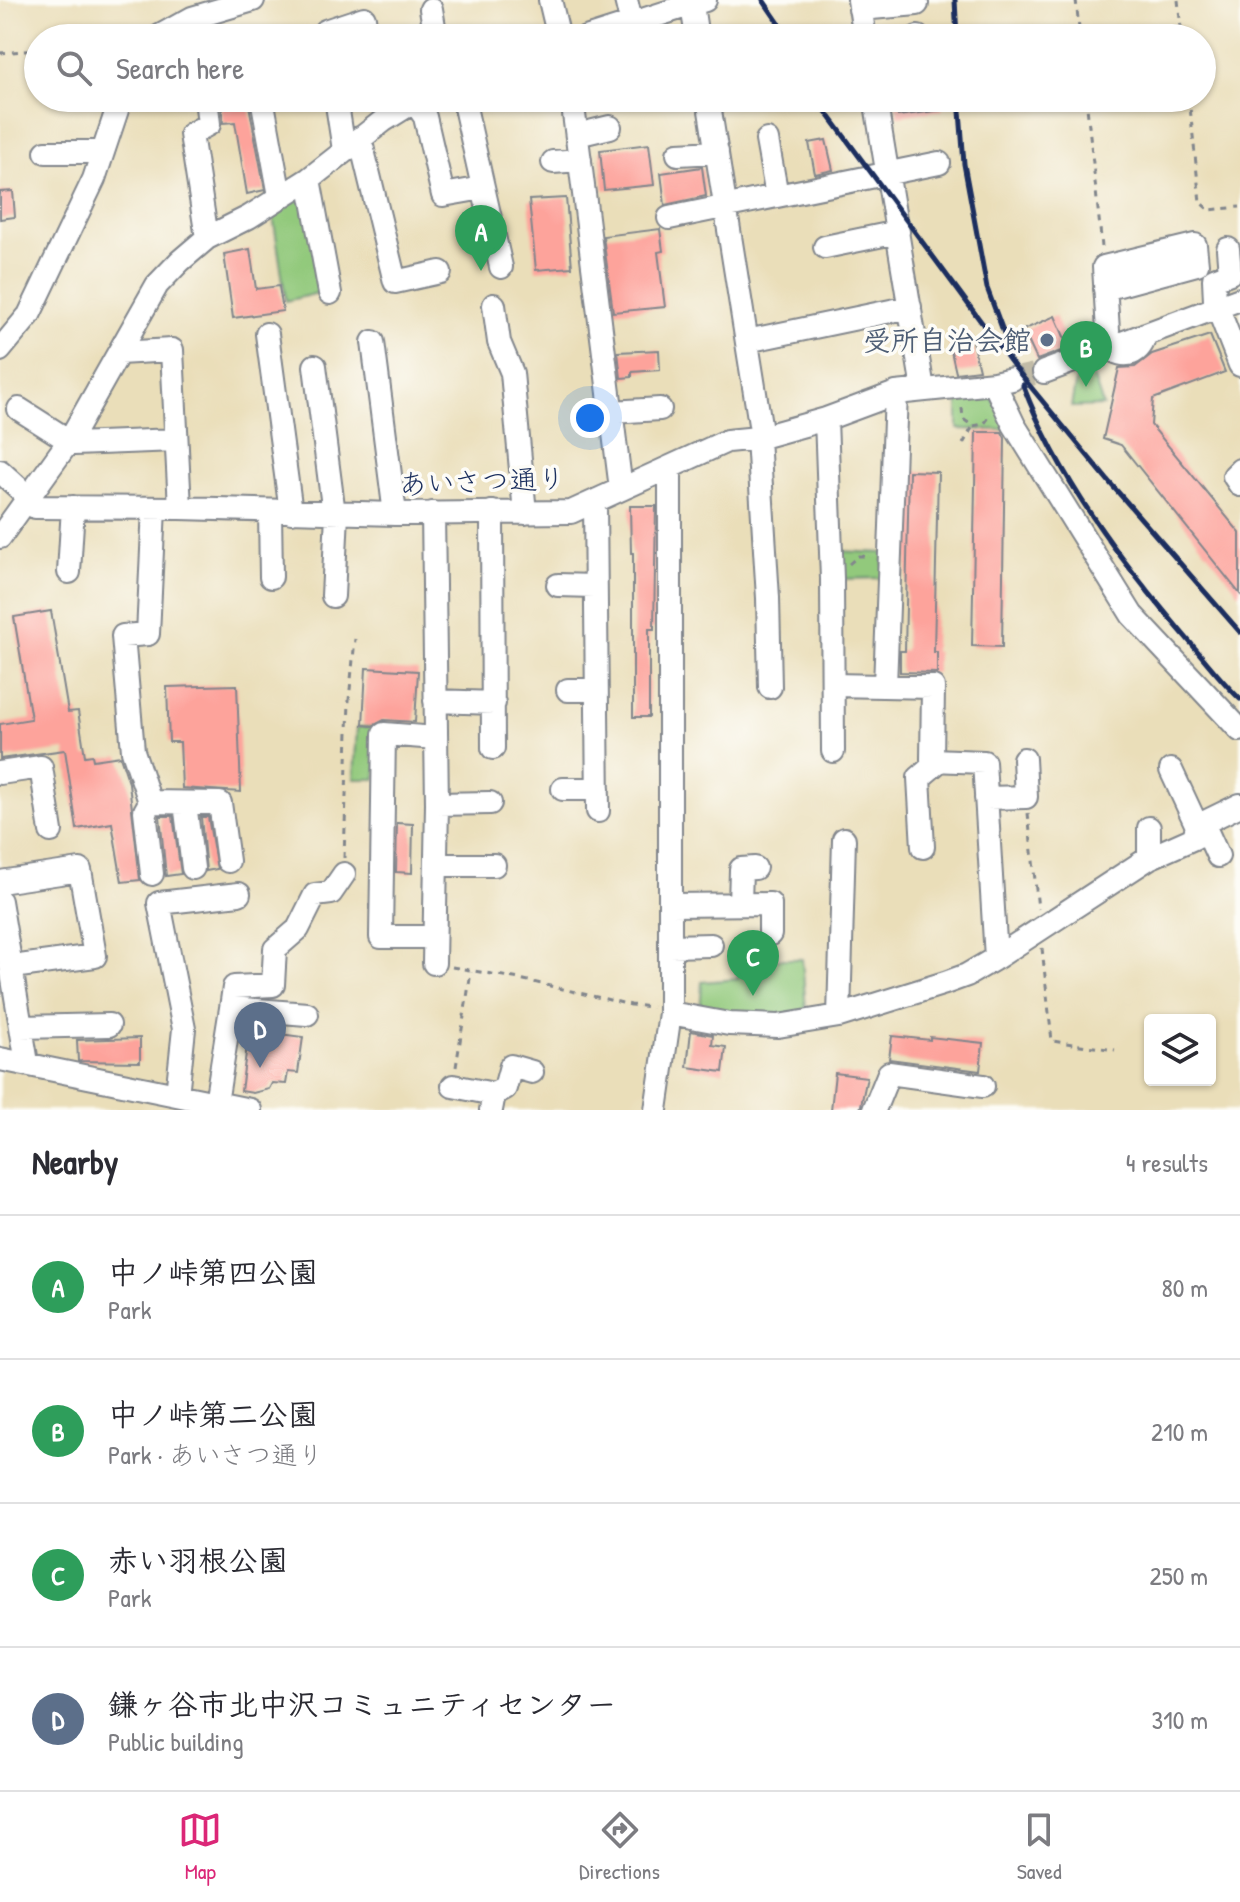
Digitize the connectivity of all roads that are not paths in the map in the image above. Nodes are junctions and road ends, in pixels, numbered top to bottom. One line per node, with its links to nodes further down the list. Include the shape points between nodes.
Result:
1 (550, 0): 13 (street)
2 (626, 0): 14 (street)
3 (239, 1): 9 (street)
4 (698, 2): 7 (street); 16 (street)
5 (860, 4): 6 (street); 17 (street)
6 (917, 4)
7 (667, 6): 15 (street)
8 (431, 9): 12 (street)
9 (181, 24)
10 (346, 24): 11 (street, via 364,18)
11 (365, 24)
12 (434, 24)
13 (556, 24)
14 (630, 24)
15 (640, 24)
16 (697, 24)
17 (863, 24)
18 (116, 112): 35 (street)
19 (208, 112): 49 (street, via 209,124 191,134)
20 (265, 112): 44 (street)
21 (341, 112): 33 (street)
22 (381, 112): 29 (street)
23 (398, 112): 29 (street)
24 (423, 112): 43 (street, via 443,195)
25 (466, 112): 43 (street)
26 (574, 112): 31 (street)
27 (710, 112): 36 (street)
28 (877, 112): 41 (street)
29 (383, 121): 33 (street)
30 (610, 127): 31 (street)
31 (577, 135): 38 (street)
32 (767, 140): 45 (street)
33 (352, 144): 42 (street); 53 (street, via 395,282)
34 (46, 152): 35 (street)
35 (103, 152): 63 (street, via 29,315)
36 (717, 152): 37 (street); 46 (street)
37 (678, 154)
38 (580, 160): 39 (street); 72 (street)
39 (553, 162)
40 (939, 163): 41 (street)
41 (888, 173): 45 (street); 48 (street)
42 (309, 179): 44 (street); 55 (street)
43 (483, 188): 52 (street)
44 (280, 196): 49 (street)
45 (777, 196): 46 (street)
46 (726, 206): 47 (street); 60 (street)
47 (669, 218)
48 (898, 232): 50 (street); 58 (street)
49 (207, 238): 64 (street, via 157,285)
50 (825, 247)
51 (1228, 249): 56 (street, via 1230,273 1214,279 1215,301)
52 (501, 267)
53 (440, 272)
54 (1105, 278): 62 (street)
55 (329, 293)
56 (1230, 302): 62 (street); 65 (street)
57 (494, 305): 90 (street, via 499,342 512,373)
58 (910, 307): 60 (street); 68 (street)
59 (267, 334): 87 (street)
60 (747, 341): 74 (street)
61 (373, 342): 92 (street)
62 (1109, 347): 67 (street)
63 (0, 350)
64 (119, 353): 75 (street, via 172,350); 76 (street)
65 (1240, 365)
66 (315, 366): 91 (street)
67 (1044, 372)
68 (923, 389): 69 (street, あいさつ通り); 106 (street, あいさつ通り, via 1003,381 1014,425 1132,615)
69 (896, 393): 73 (street, あいさつ通り); 100 (street)
70 (19, 409): 76 (street)
71 (660, 409): 72 (street)
72 (612, 412): 81 (street)
73 (826, 419): 74 (street, あいさつ通り); 99 (street)
74 (760, 438): 77 (street, あいさつ通り, via 727,441); 101 (street)
75 (176, 440): 76 (street); 86 (street)
76 (69, 441): 82 (street)
77 (670, 467): 81 (street, あいさつ通り); 139 (street)
78 (1240, 470): 80 (street, via 1234,476)
79 (0, 471): 82 (street)
80 (1240, 485)
81 (621, 489): 83 (street, あいさつ通り)
82 (27, 502): 84 (street, あいさつ通り, via 35,507); 93 (street)
83 (595, 502): 90 (street, あいさつ通り, via 571,512); 97 (street)
84 (73, 507): 85 (street, あいさつ通り); 94 (street)
85 (154, 508): 86 (street, あいさつ通り); 116 (street, via 148,634 123,636 133,751)
86 (180, 508): 87 (street, あいさつ通り)
87 (281, 512): 91 (street, あいさつ通り); 95 (street)
88 (492, 512): 89 (street, あいさつ通り); 90 (street, あいさつ通り); 105 (street)
89 (433, 513): 92 (street, あいさつ通り); 104 (street)
90 (525, 513)
91 (336, 514): 92 (street, あいさつ通り); 98 (street)
92 (395, 514)
93 (0, 537)
94 (69, 572)
95 (271, 577)
96 (558, 585): 97 (street)
97 (594, 586): 103 (street)
98 (333, 596)
99 (833, 685): 100 (street); 109 (street)
100 (885, 686): 111 (street, via 933,687 932,760)
101 (770, 687)
102 (568, 690): 103 (street)
103 (596, 690): 114 (street, via 598,800)
104 (435, 701): 105 (street); 107 (street)
105 (494, 703): 108 (street)
106 (1240, 730)
107 (436, 738): 119 (street); 141 (street, via 384,734 381,942)
108 (493, 748)
109 (833, 751)
110 (1024, 759): 115 (street, via 1026,797)
111 (939, 761): 115 (street, via 984,762); 125 (street, via 919,778)
112 (1171, 770): 121 (street)
113 (0, 773): 123 (street, via 41,767)
114 (563, 789)
115 (986, 798): 144 (street)
116 (150, 802): 117 (street); 133 (street, via 145,811)
117 (185, 803): 128 (street, via 220,803); 131 (street)
118 (490, 803): 119 (street)
119 (437, 804): 129 (street)
120 (1240, 805): 121 (street)
121 (1200, 824): 126 (street); 127 (street, via 1194,838)
122 (1149, 828): 127 (street)
123 (51, 831)
124 (844, 839): 150 (street)
125 (923, 847)
126 (1218, 856)
127 (1149, 858): 144 (street)
128 (228, 861)
129 (436, 865): 130 (street); 141 (street)
130 (494, 865)
131 (193, 868)
132 (755, 868): 138 (street, via 741,869)
133 (152, 874)
134 (344, 874): 147 (street, via 331,893 315,895 298,929 275,949 273,985 234,987)
135 (0, 882): 146 (street, via 80,870 95,956)
136 (239, 894): 157 (street, via 159,903 184,1029)
137 (0, 901): 146 (street)
138 (740, 904): 139 (street); 140 (street, via 770,904)
139 (670, 905): 143 (street)
140 (770, 934)
141 (434, 937): 145 (street)
142 (711, 945): 143 (street)
143 (670, 946): 148 (street)
144 (996, 958): 150 (street, via 967,975)
145 (434, 963)
146 (12, 967): 152 (street)
147 (231, 1008): 149 (street); 159 (street)
148 (670, 1013): 150 (street, via 778,1026); 162 (street)
149 (307, 1014)
150 (839, 1016)
151 (109, 1025): 152 (street)
152 (21, 1027): 154 (street)
153 (0, 1059): 154 (street)
154 (27, 1063): 157 (street)
155 (532, 1072): 158 (street, via 511,1066 505,1088)
156 (983, 1086): 163 (street, via 889,1073)
157 (187, 1101): 159 (street)
158 (493, 1102): 161 (street, via 462,1088)
159 (216, 1103): 160 (street)
160 (250, 1110)
161 (460, 1110)
162 (656, 1110)
163 (874, 1110)

